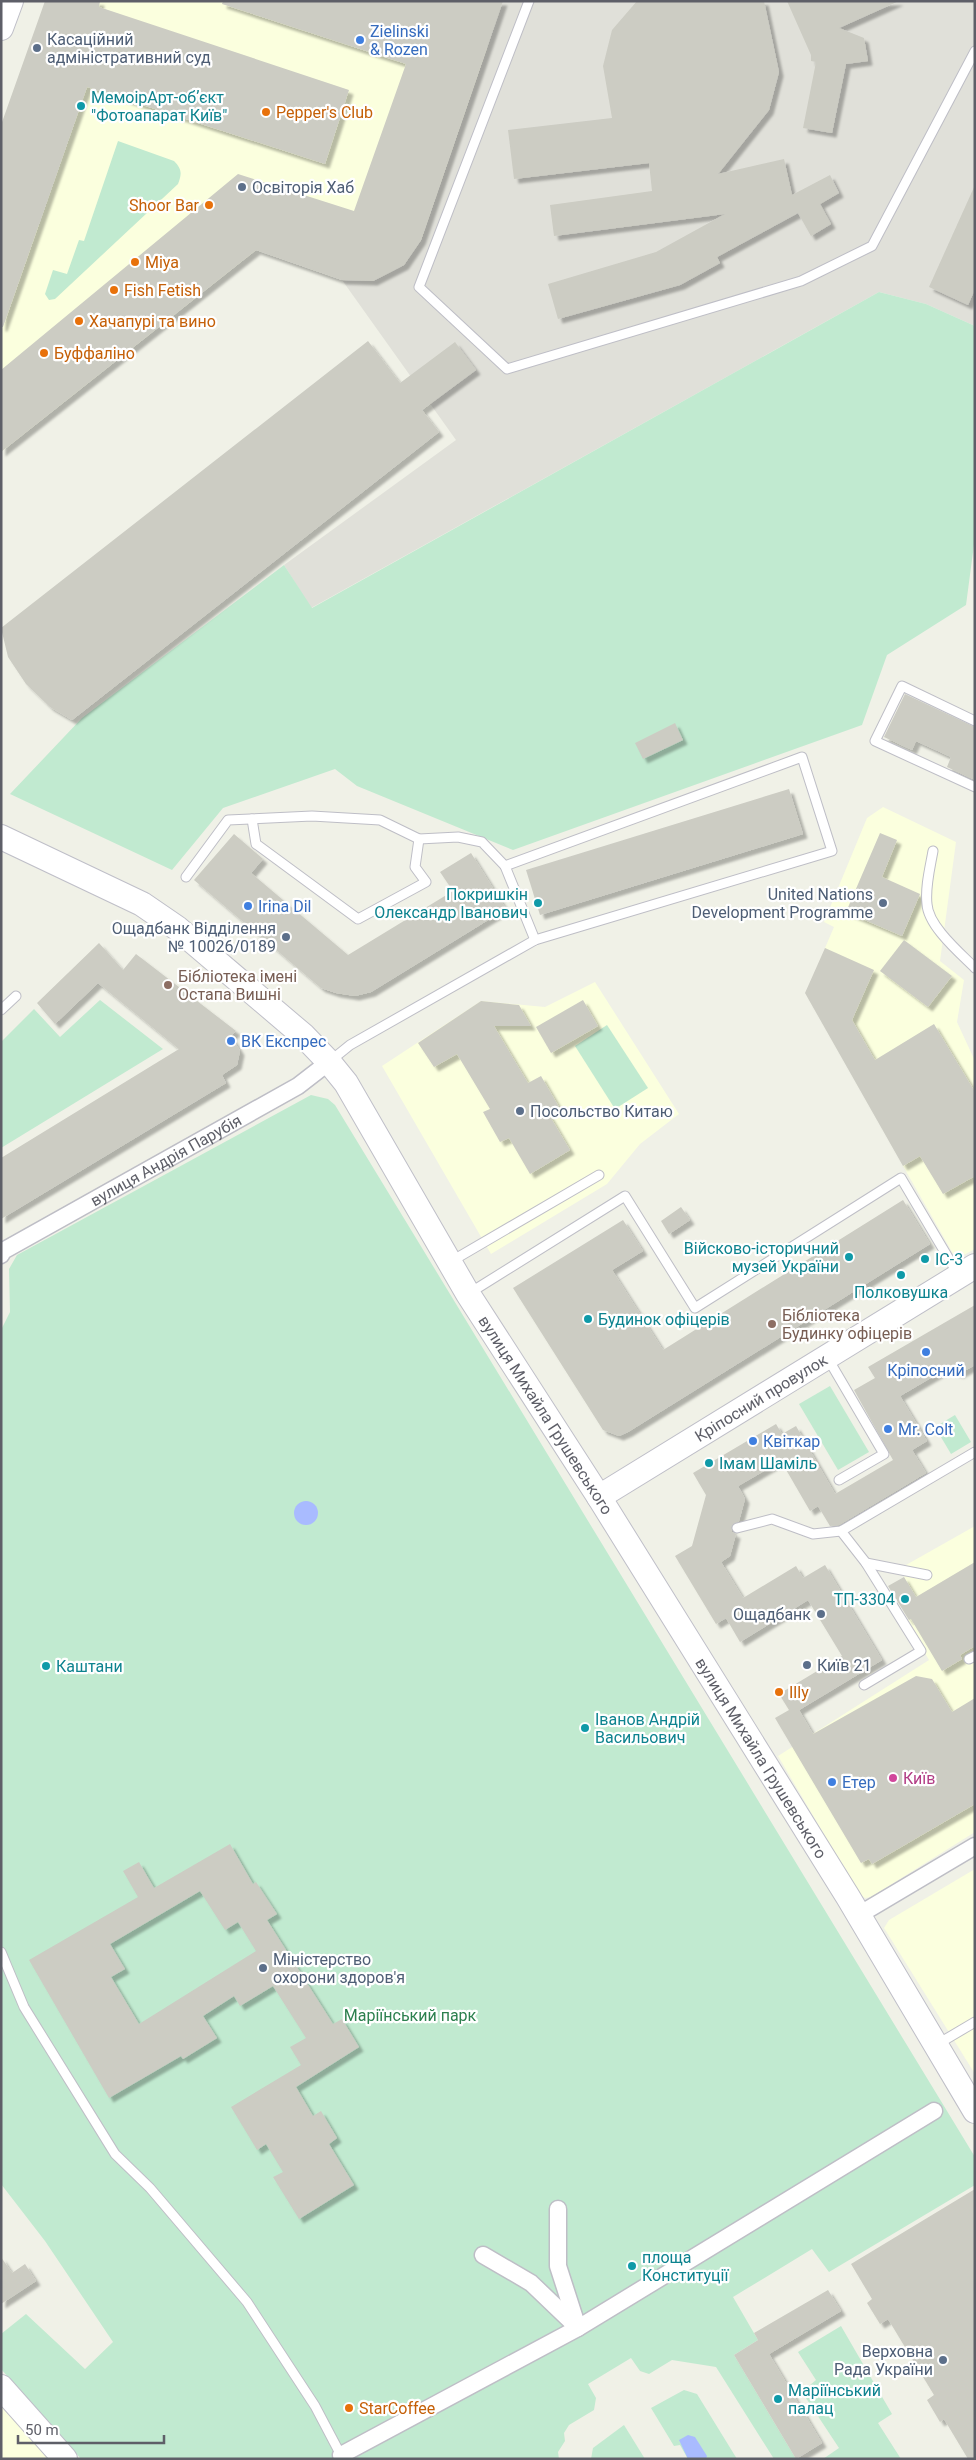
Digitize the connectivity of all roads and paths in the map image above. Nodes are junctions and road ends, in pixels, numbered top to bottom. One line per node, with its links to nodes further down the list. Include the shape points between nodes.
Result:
1 (11, 1): 3 (main road)
2 (529, 1): 4 (lane, via 419,287 507,369 801,281 872,246)
3 (1, 28)
4 (975, 52)
5 (975, 722): 6 (lane, via 902,686 875,741)
6 (975, 787)
7 (252, 819): 9 (lane, via 312,816 380,820); 9 (lane, via 256,844 358,919 426,882 415,867); 12 (lane, via 228,820)
8 (1, 837): 17 (main road, вулиця Михайла Грушевського, via 142,904 177,928 262,999)
9 (419, 839): 11 (lane, via 458,837 482,842)
10 (933, 851): 14 (lane, via 927,892 931,919)
11 (505, 866): 13 (lane); 13 (lane, via 802,758 832,851)
12 (186, 876)
13 (534, 940): 17 (lane, via 350,1045)
14 (975, 968)
15 (16, 996): 16 (lane)
16 (1, 1010)
17 (329, 1062): 19 (street, вулиця Андрія Парубія, via 298,1086); 20 (main road, вулиця Михайла Грушевського, via 346,1083)
18 (599, 1175): 20 (lane)
19 (1, 1255)
20 (449, 1262): 22 (main road, вулиця Михайла Грушевського)
21 (967, 1271): 22 (lane, via 901,1178 695,1308 625,1196); 23 (main road, Кріпосний провулок)
22 (468, 1294): 26 (main road, вулиця Михайла Грушевського)
23 (827, 1357): 25 (lane, via 884,1454); 26 (main road, Кріпосний провулок)
24 (975, 1452): 28 (lane)
25 (839, 1480)
26 (599, 1497): 33 (main road, вулиця Михайла Грушевського)
27 (737, 1528): 28 (lane, via 772,1519 813,1534)
28 (841, 1531): 29 (lane)
29 (866, 1563): 30 (lane); 31 (lane, via 921,1651)
30 (927, 1575)
31 (864, 1685)
32 (975, 1846): 33 (street)
33 (857, 1916): 36 (main road, вулиця Михайла Грушевського)
34 (1, 1952): 43 (lane, via 24,2007 114,2154 156,2195 247,2302 315,2406)
35 (975, 2022): 36 (lane)
36 (935, 2046): 38 (main road, вулиця Михайла Грушевського)
37 (934, 2110): 41 (street)
38 (975, 2111)
39 (558, 2209): 41 (street, via 558,2266)
40 (483, 2255): 41 (street, via 531,2284)
41 (578, 2328): 43 (street)
42 (1, 2387): 44 (main road)
43 (342, 2457)
44 (64, 2459)

